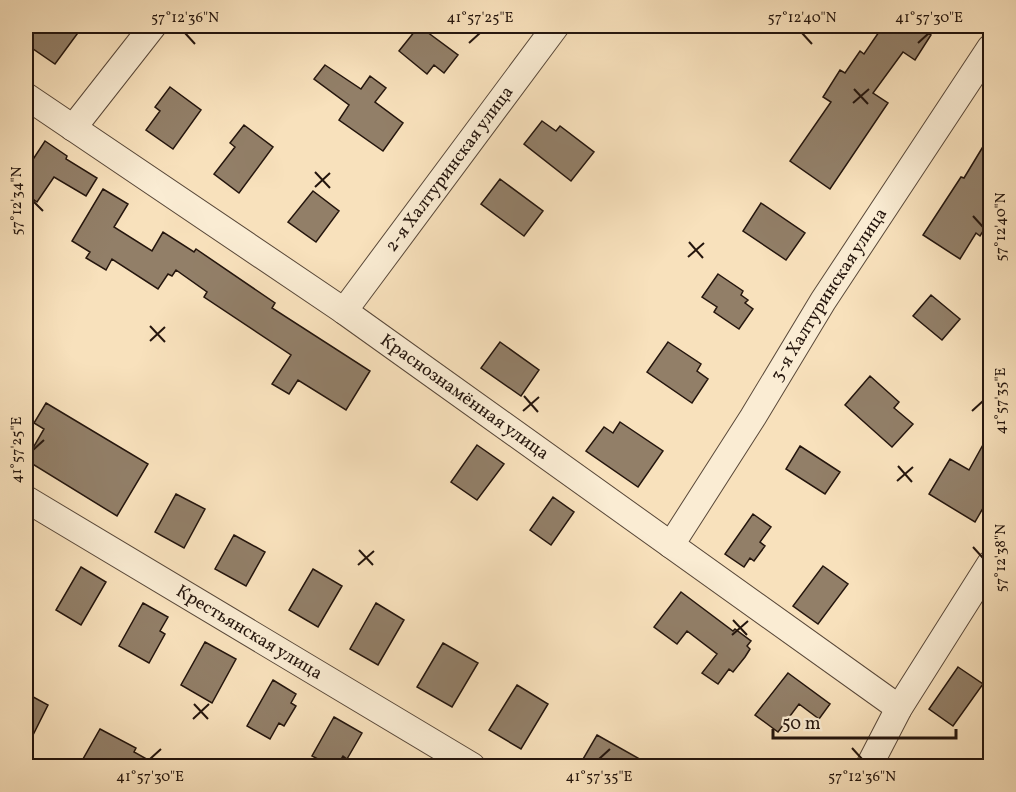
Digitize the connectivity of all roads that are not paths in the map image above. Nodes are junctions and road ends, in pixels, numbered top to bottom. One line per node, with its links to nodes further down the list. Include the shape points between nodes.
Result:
1 (153, 26): 5 (street)
2 (556, 26): 6 (street, 2-я Халтуринская улица)
3 (990, 48): 8 (street, 3-я Халтуринская улица, via 824,301)
4 (26, 96): 5 (street, Краснознамённая улица)
5 (73, 128): 6 (street, Краснознамённая улица)
6 (344, 312): 8 (street, Краснознамённая улица)
7 (26, 499): 11 (street, Крестьянская улица)
8 (671, 545): 10 (street, Краснознамённая улица)
9 (990, 564): 10 (street)
10 (899, 708): 12 (street)
11 (472, 766)
12 (868, 766)

